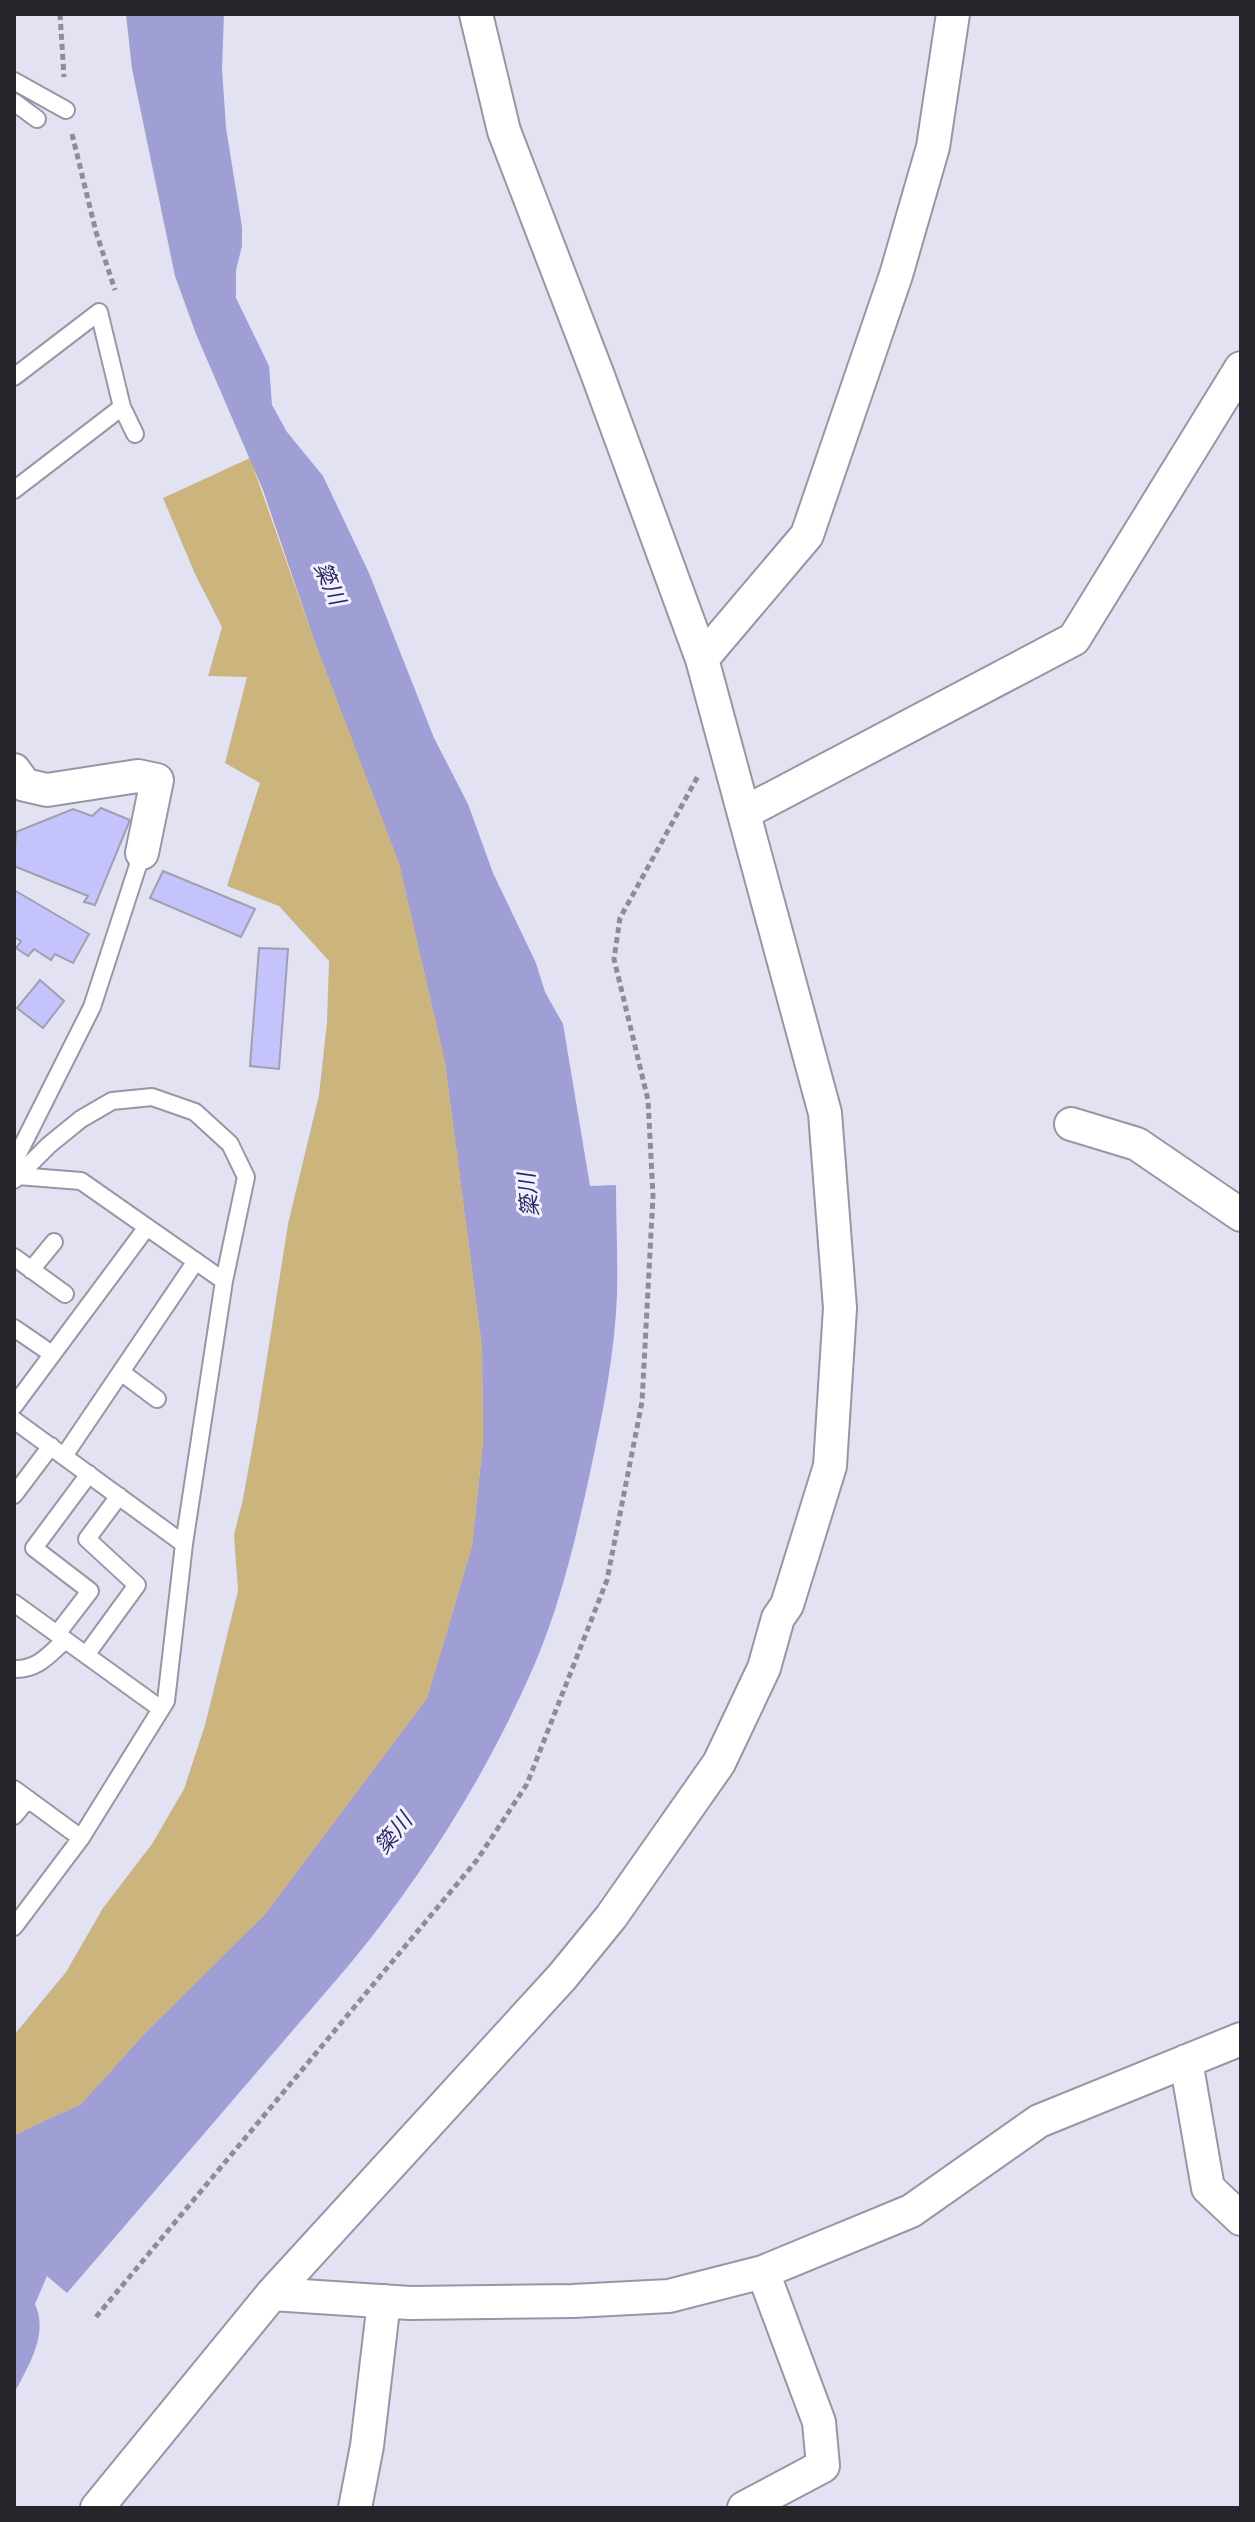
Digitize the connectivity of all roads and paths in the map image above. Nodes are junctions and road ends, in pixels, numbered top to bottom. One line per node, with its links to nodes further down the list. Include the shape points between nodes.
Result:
1 (60, 14): 6 (path)
2 (476, 14): 14 (street, via 504,131)
3 (953, 14): 14 (street, via 933,147 896,275 807,535)
4 (14, 81): 6 (lane)
5 (14, 102): 7 (lane)
6 (66, 110): 8 (path)
7 (37, 119)
8 (115, 291)
9 (1241, 368): 17 (street, via 1074,639)
10 (14, 377): 11 (lane, via 99,312)
11 (122, 407): 12 (lane); 13 (lane)
12 (135, 434)
13 (14, 490)
14 (702, 659): 15 (street)
15 (722, 733): 17 (street); 55 (path, via 620,918 614,959 648,1100 653,1196 642,1402 607,1580 556,1711 527,1784 477,1860)
16 (14, 770): 18 (street, via 25,785 47,790 138,776 157,780)
17 (744, 813): 53 (street, via 825,1113 840,1308 830,1466 787,1605 719,1763 611,1917)
18 (142, 853): 20 (lane, via 92,1007)
19 (1071, 1124): 21 (street, via 1137,1144)
20 (15, 1173): 22 (lane, via 81,1181); 27 (lane, via 81,1119 112,1101 152,1097 195,1112 230,1144 246,1177)
21 (1241, 1215)
22 (147, 1227): 25 (lane); 30 (lane)
23 (54, 1242): 26 (lane)
24 (14, 1257): 26 (lane)
25 (196, 1261): 27 (lane); 31 (lane)
26 (31, 1270): 28 (lane)
27 (224, 1281): 39 (lane)
28 (65, 1294)
29 (14, 1328): 30 (lane)
30 (52, 1354): 33 (lane)
31 (121, 1372): 32 (lane); 35 (lane)
32 (157, 1399)
33 (14, 1406)
34 (14, 1420): 35 (lane)
35 (58, 1451): 36 (lane); 37 (lane)
36 (89, 1474): 38 (lane); 41 (lane, via 34,1548 90,1591)
37 (14, 1495)
38 (119, 1496): 39 (lane); 42 (lane, via 87,1539 137,1585)
39 (184, 1544): 44 (lane)
40 (14, 1603): 41 (lane)
41 (61, 1637): 42 (lane); 43 (lane, via 39,1664)
42 (86, 1655): 44 (lane)
43 (14, 1669)
44 (161, 1709): 47 (lane)
45 (21, 1794): 46 (lane); 47 (lane)
46 (14, 1816)
47 (81, 1838): 48 (lane)
48 (14, 1927)
49 (1241, 2039): 50 (street)
50 (1186, 2061): 51 (street, via 1208,2188); 52 (street, via 1039,2121 911,2211)
51 (1241, 2219)
52 (763, 2272): 54 (street, via 669,2296); 58 (street, via 819,2422 823,2466)
53 (272, 2294): 54 (street); 56 (street)
54 (384, 2301): 57 (street)
55 (96, 2317)
56 (97, 2508)
57 (355, 2508)
58 (744, 2508)

